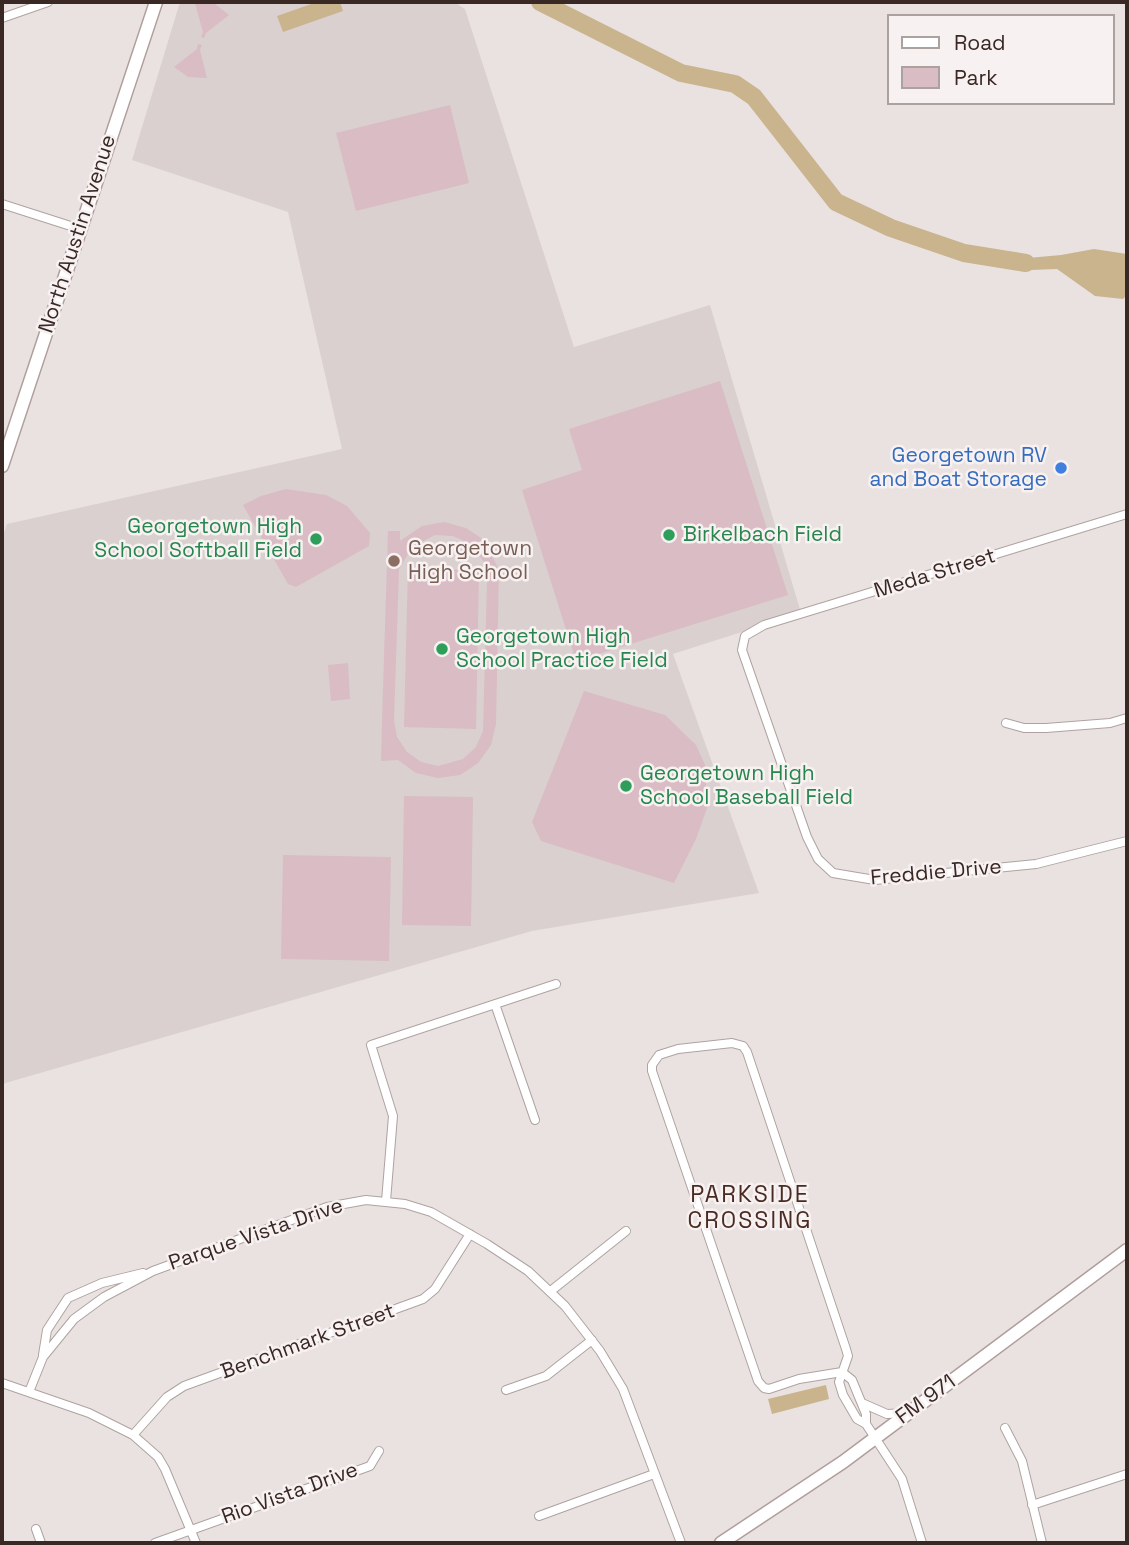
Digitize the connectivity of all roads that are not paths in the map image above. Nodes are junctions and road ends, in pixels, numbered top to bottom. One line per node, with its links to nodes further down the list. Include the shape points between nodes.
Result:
1 (48, 2): 3 (street)
2 (156, 2): 5 (main road, North Austin Avenue)
3 (2, 19)
4 (2, 204): 5 (street)
5 (80, 229): 6 (main road, North Austin Avenue)
6 (2, 466)
7 (1127, 514): 8 (street, Meda Street, via 764,625)
8 (745, 636): 11 (street, Freddie Drive, via 742,650 807,836 818,859 833,873 875,880 1036,864)
9 (1127, 718): 10 (street, via 1046,728)
10 (1006, 723)
11 (1127, 841)
12 (556, 984): 13 (street)
13 (495, 1004): 14 (street); 15 (street, via 371,1045 393,1116)
14 (535, 1119)
15 (386, 1201): 17 (street, Parque Vista Drive, via 431,1212); 19 (street, Parque Vista Drive, via 350,1201 327,1207)
16 (626, 1231): 20 (street)
17 (470, 1234): 20 (street, Parque Vista Drive); 31 (street, Benchmark Street, via 435,1289 423,1299 184,1386 167,1397)
18 (1127, 1250): 28 (main road, FM 971 / FM 971)
19 (153, 1271): 22 (street, Parque Vista Drive, via 74,1319); 22 (street, Parque Vista Drive, via 102,1283 68,1298 47,1330)
20 (552, 1290): 21 (street, Parque Vista Drive)
21 (592, 1340): 25 (street, via 546,1376); 34 (street, Parque Vista Drive, via 623,1389)
22 (43, 1357): 26 (street, Parque Vista Drive)
23 (842, 1372): 23 (street, via 774,1388 760,1384 652,1071 659,1055 732,1044 747,1052 846,1349); 27 (street, via 852,1380); 29 (street, via 839,1382 849,1408)
24 (2, 1383): 26 (street)
25 (506, 1390)
26 (29, 1392): 31 (street, via 89,1413)
27 (862, 1403): 28 (street, via 887,1414); 29 (street)
28 (909, 1413): 32 (main road, FM 971 / FM 971)
29 (866, 1424): 32 (street)
30 (1005, 1428): 36 (street, via 1022,1461)
31 (133, 1435): 39 (street, via 158,1457)
32 (875, 1438): 44 (main road, FM 971 / FM 971); 45 (street, via 902,1479)
33 (379, 1451): 39 (street, Rio Vista Drive, via 370,1466)
34 (654, 1474): 37 (street); 43 (street, Parque Vista Drive)
35 (1127, 1474): 36 (street)
36 (1032, 1506): 46 (street)
37 (539, 1516)
38 (36, 1529): 40 (street)
39 (191, 1530): 41 (street, Rio Vista Drive); 42 (street)
40 (41, 1543)
41 (155, 1543)
42 (196, 1543)
43 (681, 1543)
44 (721, 1543)
45 (922, 1543)
46 (1042, 1543)

